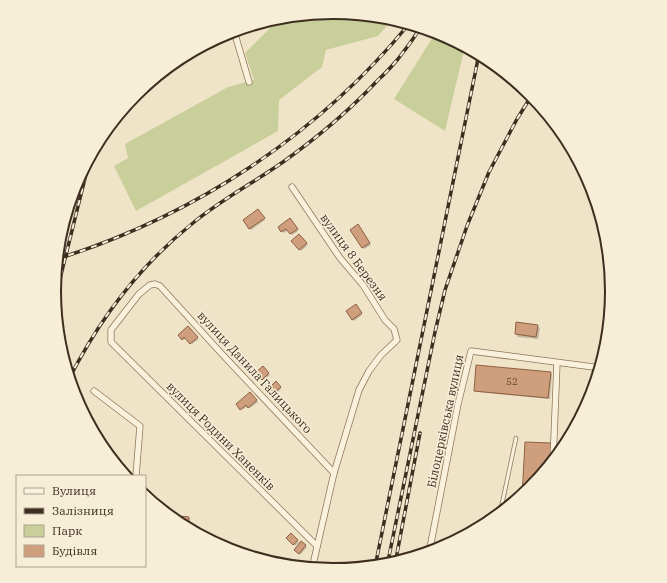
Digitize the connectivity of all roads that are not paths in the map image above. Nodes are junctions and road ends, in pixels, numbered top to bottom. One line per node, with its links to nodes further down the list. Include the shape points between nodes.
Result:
1 (236, 37): 2 (street)
2 (249, 82)
3 (292, 187): 10 (street, вулиця 8 Березня, via 340,258 394,329 397,340 369,370 359,390)
4 (111, 342): 10 (street, вулиця Данила Галицького, via 111,330 139,294 150,285 160,286); 13 (street, вулиця Родини Ханенків)
5 (557, 363): 6 (street, Білоцерківська вулиця); 9 (street); 14 (street, Білоцерківська вулиця, via 471,351)
6 (595, 367)
7 (94, 391): 11 (street, via 140,426)
8 (516, 438): 12 (lane)
9 (553, 452)
10 (334, 473): 13 (street)
11 (136, 475)
12 (501, 506)
13 (317, 546): 15 (street)
14 (430, 546)
15 (313, 563)

